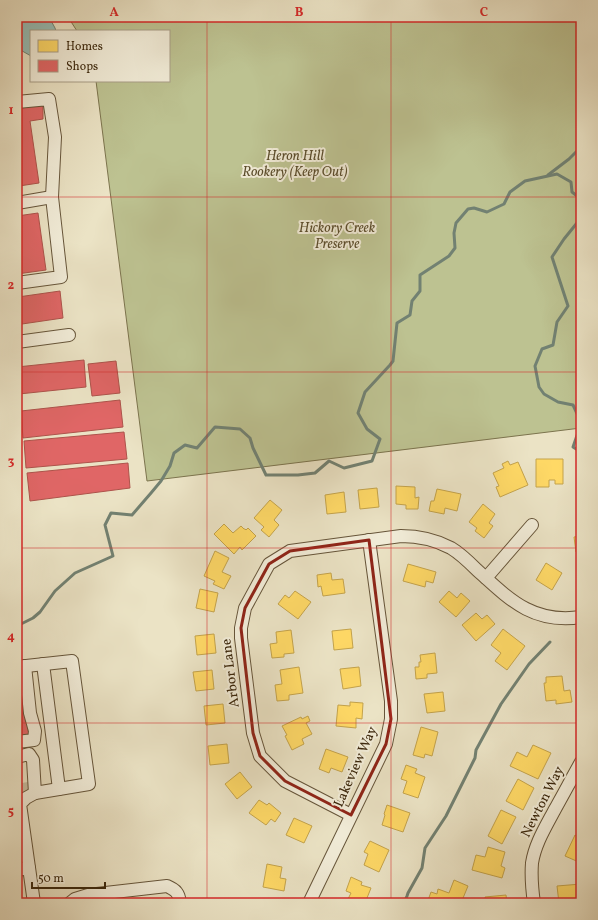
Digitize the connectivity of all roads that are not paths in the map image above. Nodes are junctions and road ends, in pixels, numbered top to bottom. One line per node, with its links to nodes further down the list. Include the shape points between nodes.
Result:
1 (17, 102): 2 (street, via 49,99 55,137)
2 (52, 197): 3 (street); 4 (street, via 61,277)
3 (17, 203)
4 (17, 283)
5 (69, 334): 6 (street)
6 (17, 342)
7 (532, 525): 9 (street)
8 (369, 540): 9 (street, Arbor Lane, via 409,536 441,543 453,549); 20 (street, Lakeview Way, via 392,719 386,744); 20 (street, Arbor Lane, via 290,551 269,564 245,608 241,628 253,732 260,756 286,781)
9 (486, 578): 10 (street, Arbor Lane, via 518,605 537,614 555,618)
10 (581, 618)
11 (44, 664): 12 (street); 18 (street); 18 (street, via 72,661 89,784)
12 (21, 667): 13 (street)
13 (24, 683): 14 (street, via 20,696); 15 (street, via 35,731 34,740)
14 (17, 697)
15 (17, 742)
16 (17, 757): 19 (street, via 29,754 33,760)
17 (581, 762): 27 (street, Newton Way, via 535,851 532,862)
18 (59, 789): 19 (street)
19 (35, 793): 21 (street, via 20,804)
20 (351, 815): 26 (street, Lakeview Way)
21 (29, 868): 22 (street); 23 (street)
22 (17, 870)
23 (34, 903)
24 (70, 903): 25 (street, via 74,899 88,895 167,886 175,890)
25 (180, 903)
26 (310, 903)
27 (534, 903)

